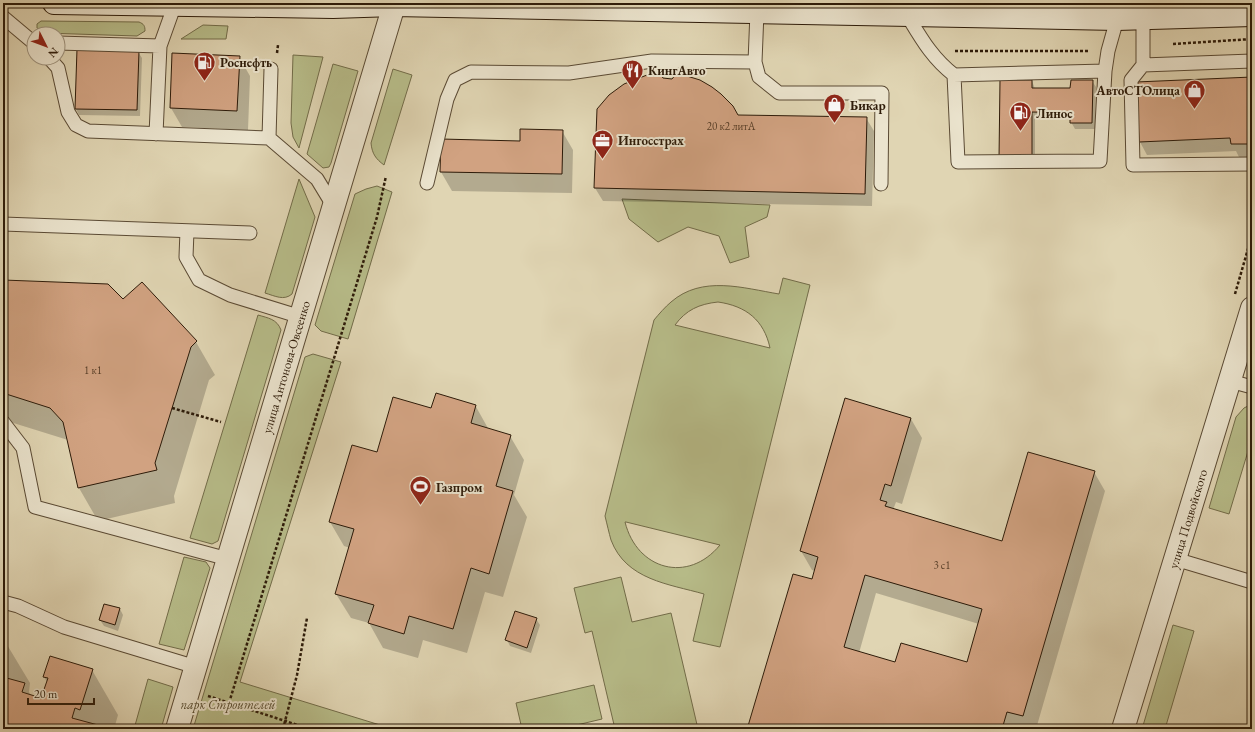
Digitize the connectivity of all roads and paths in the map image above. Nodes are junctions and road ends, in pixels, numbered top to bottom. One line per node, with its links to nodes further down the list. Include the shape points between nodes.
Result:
1 (54, 3): 2 (main road)
2 (175, 4): 3 (main road, via 333,7); 13 (lane)
3 (394, 5): 4 (main road); 30 (main road, улица Антонова-Овсеенко)
4 (757, 12): 5 (main road); 18 (lane)
5 (907, 15): 9 (main road); 14 (lane)
6 (1252, 15): 8 (main road)
7 (3, 17): 10 (lane)
8 (1143, 18): 9 (main road); 15 (lane)
9 (1117, 19): 16 (lane)
10 (26, 36)
11 (1252, 40): 15 (path)
12 (66, 43): 13 (lane)
13 (160, 46): 24 (lane)
14 (925, 46): 16 (path, via 953,51); 23 (lane)
15 (1143, 47): 19 (lane)
16 (1108, 51): 22 (lane)
17 (1252, 61): 19 (lane)
18 (755, 62): 28 (lane, via 652,61 569,73 471,72 455,80 447,99); 29 (lane, via 759,77 779,93 882,94)
19 (1143, 65): 26 (lane, via 1131,80 1133,165)
20 (56, 66): 24 (lane, via 68,112 76,125 88,131)
21 (271, 69): 25 (lane)
22 (1105, 71): 23 (lane); 23 (lane, via 1100,161 958,162)
23 (954, 75)
24 (156, 134): 25 (lane)
25 (269, 138): 30 (lane, via 316,179)
26 (1252, 164)
27 (386, 176): 48 (path, via 377,217)
28 (427, 184)
29 (881, 184)
30 (334, 207): 35 (main road, улица Антонова-Овсеенко)
31 (3, 224): 32 (lane)
32 (187, 231): 33 (lane); 35 (lane, via 186,257 199,280 230,295)
33 (250, 233)
34 (1252, 308): 36 (main road, улица Подвойского)
35 (301, 317): 41 (main road, улица Антонова-Овсеенко)
36 (1230, 381): 37 (lane); 42 (main road, улица Подвойского)
37 (1252, 387)
38 (172, 408): 40 (path)
39 (3, 422): 41 (lane, via 22,448 35,507)
40 (221, 422)
41 (228, 559): 46 (main road, улица Антонова-Овсеенко)
42 (1175, 559): 43 (lane); 53 (main road, улица Подвойского)
43 (1252, 582)
44 (3, 602): 46 (lane, via 64,627)
45 (307, 618): 49 (path, via 297,675)
46 (196, 667): 50 (main road, улица Антонова-Овсеенко)
47 (204, 695): 48 (path)
48 (229, 703): 49 (path)
49 (285, 722): 51 (path); 52 (path)
50 (177, 729)
51 (283, 729)
52 (310, 729)
53 (1123, 729)

